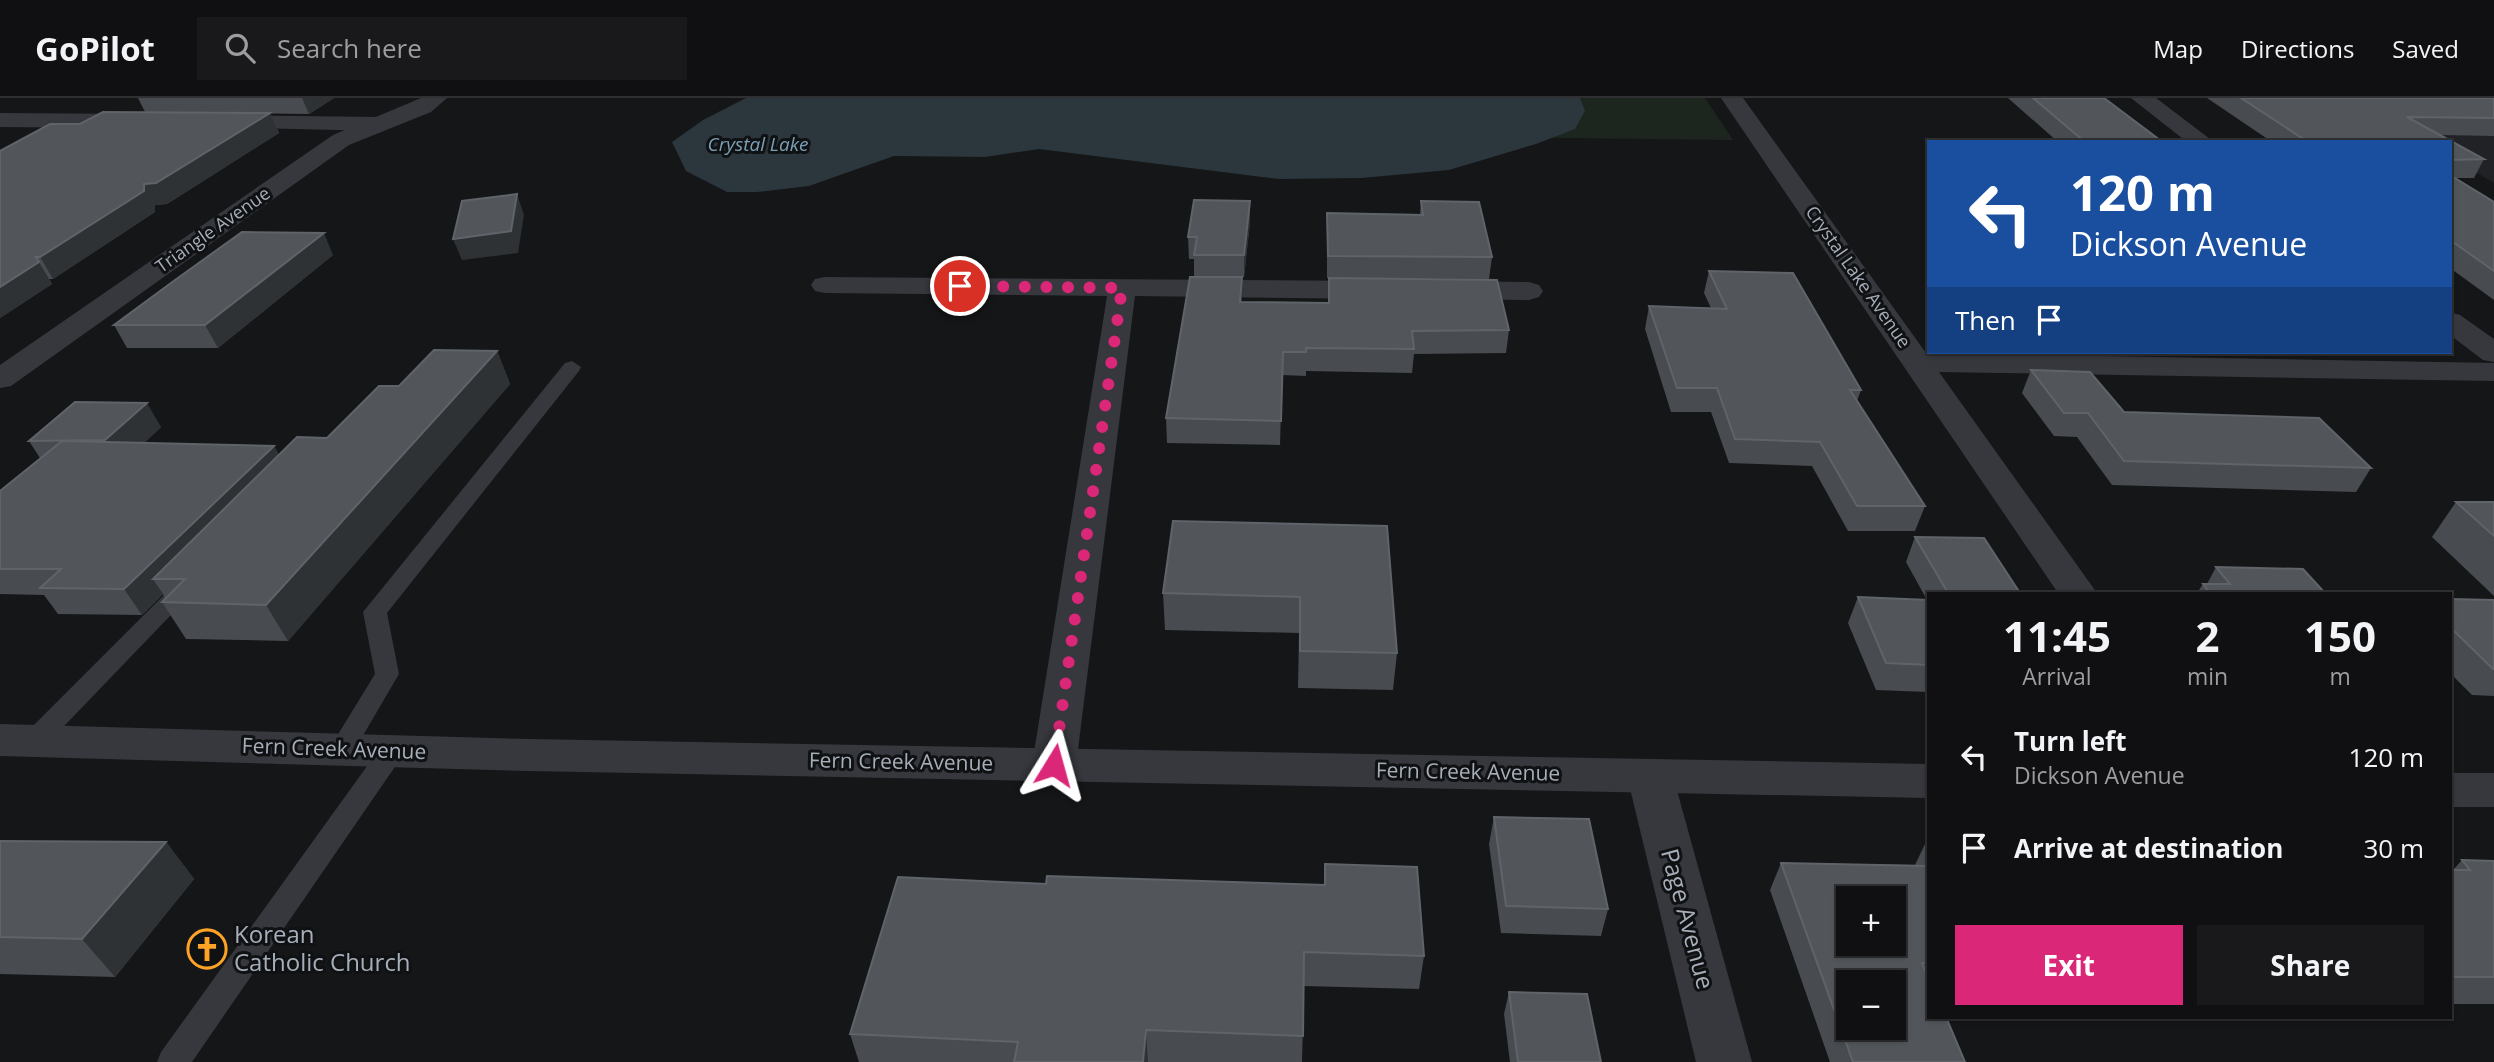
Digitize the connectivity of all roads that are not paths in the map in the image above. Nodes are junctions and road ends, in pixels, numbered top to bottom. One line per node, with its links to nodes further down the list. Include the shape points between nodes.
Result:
1 (109, 98): 6 (street)
2 (436, 98): 9 (street, Triangle Avenue)
3 (1732, 98): 17 (street, Crystal Lake Avenue)
4 (2142, 98): 11 (street)
5 (0, 120): 6 (street)
6 (49, 120): 7 (street); 10 (street)
7 (159, 121)
8 (200, 122): 9 (street)
9 (378, 124): 20 (street, Triangle Avenue, via 341,140)
10 (0, 138)
11 (2199, 140)
12 (825, 285): 13 (street)
13 (1122, 288): 14 (street); 26 (street)
14 (1529, 291)
15 (2452, 322): 16 (street)
16 (2494, 353)
17 (1917, 362): 19 (street); 22 (street, Crystal Lake Avenue)
18 (572, 367): 24 (lane, via 376,612 387,674)
19 (2494, 372)
20 (0, 379)
21 (197, 575): 23 (lane)
22 (2077, 592)
23 (17, 741): 24 (street, Fern Creek Avenue)
24 (342, 749): 25 (street, Fern Creek Avenue)
25 (391, 751): 26 (street, Fern Creek Avenue); 31 (lane)
26 (1054, 765): 27 (street, Fern Creek Avenue)
27 (1650, 776): 28 (street, Fern Creek Avenue); 32 (street, Page Avenue)
28 (1927, 781)
29 (2452, 790): 30 (street)
30 (2494, 790)
31 (173, 1062)
32 (1724, 1062)

